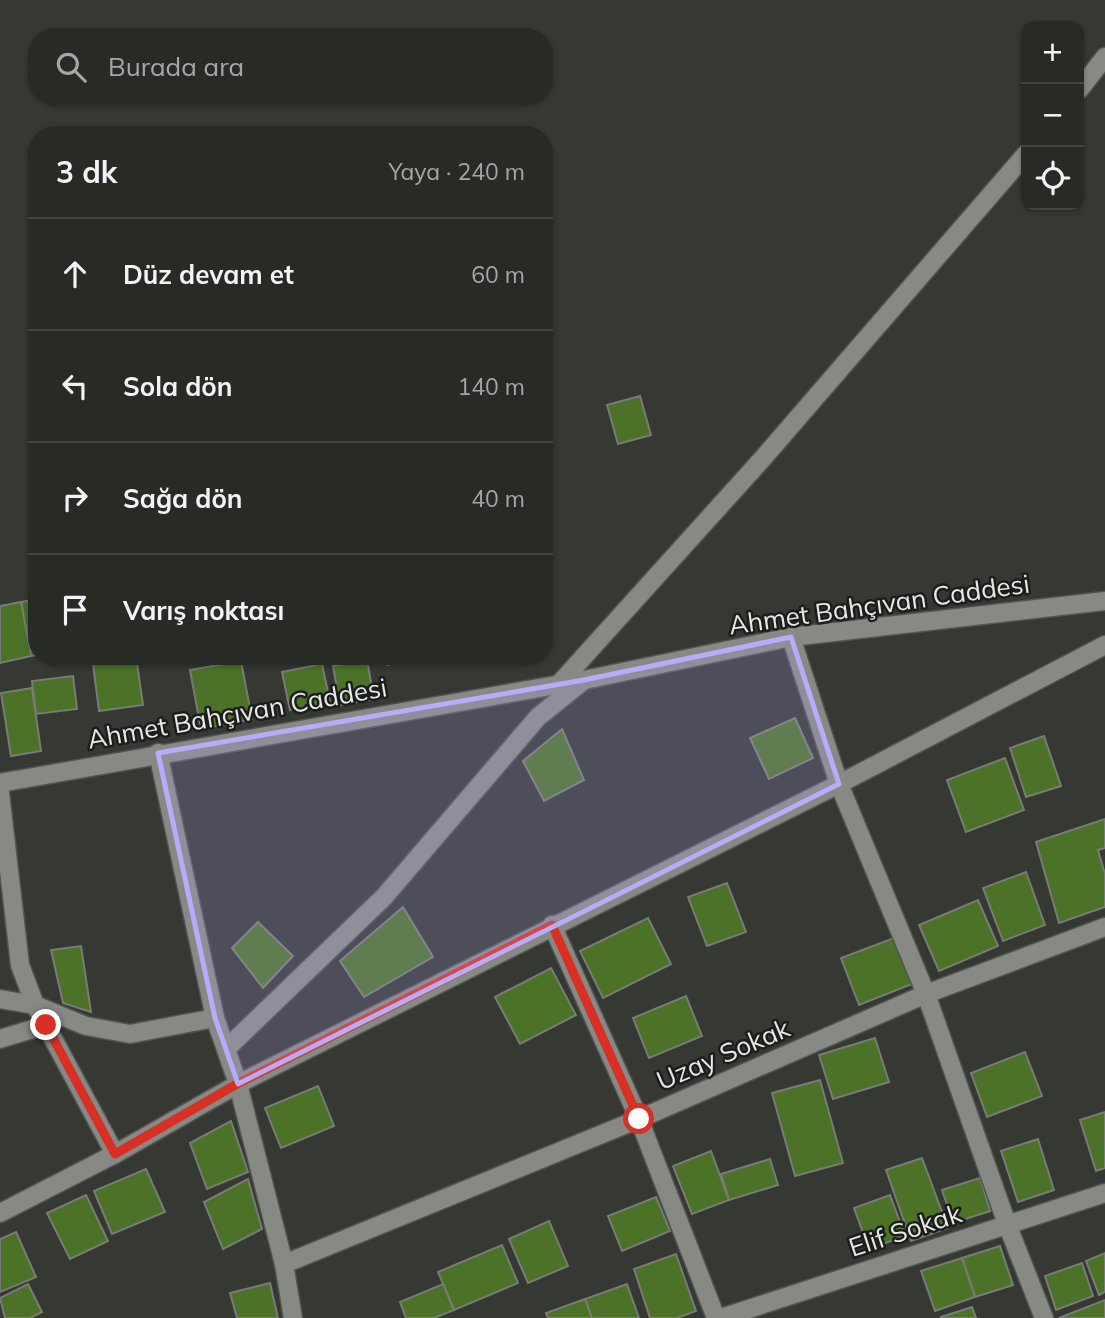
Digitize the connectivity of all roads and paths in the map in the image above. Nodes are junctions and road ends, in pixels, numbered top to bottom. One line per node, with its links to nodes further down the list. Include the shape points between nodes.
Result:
1 (1105, 57): 2 (street)
2 (1084, 84)
3 (1021, 160): 8 (street, via 764,457)
4 (1105, 601): 5 (street, Ahmet Bahçıvan Caddesi)
5 (791, 637): 7 (street, Ahmet Bahçıvan Caddesi); 11 (street)
6 (1105, 645): 11 (street)
7 (584, 680): 8 (street, Ahmet Bahçıvan Caddesi); 21 (street, via 538,717 384,897)
8 (559, 683): 9 (street, Ahmet Bahçıvan Caddesi)
9 (158, 753): 10 (street, Ahmet Bahçıvan Caddesi); 18 (street)
10 (0, 783)
11 (839, 784): 13 (street); 15 (street)
12 (0, 793): 17 (street, via 20,965)
13 (552, 925): 22 (street); 23 (street)
14 (1105, 926): 15 (street, Uzay Sokak)
15 (926, 994): 23 (street, Uzay Sokak); 27 (street)
16 (0, 999): 17 (street)
17 (36, 1005): 18 (street, via 86,1026 130,1034); 19 (street)
18 (215, 1018): 21 (street)
19 (46, 1025): 20 (street); 24 (street)
20 (0, 1039)
21 (226, 1049): 22 (street)
22 (237, 1084): 24 (street); 28 (street)
23 (639, 1119): 28 (street, Uzay Sokak); 30 (street)
24 (115, 1154): 26 (street)
25 (1105, 1192): 27 (street, Elif Sokak)
26 (0, 1213)
27 (1007, 1224): 30 (street, Elif Sokak); 31 (street)
28 (284, 1264): 29 (street)
29 (293, 1318)
30 (718, 1318)
31 (1044, 1318)

